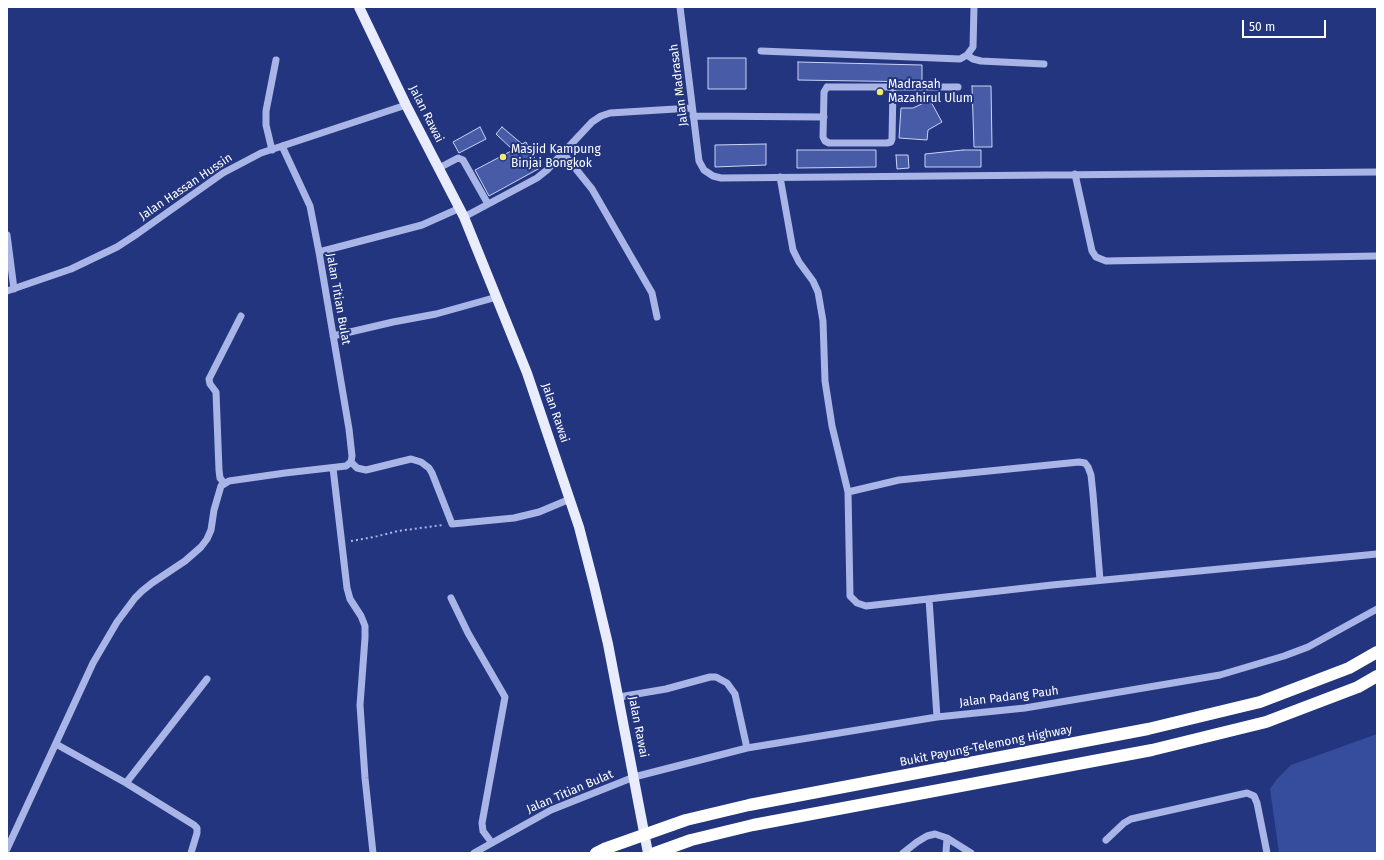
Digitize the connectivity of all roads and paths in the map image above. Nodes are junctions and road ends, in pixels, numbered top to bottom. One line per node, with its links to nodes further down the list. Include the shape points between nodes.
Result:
1 (359, 7): 10 (main road, Jalan Rawai)
2 (680, 7): 11 (street, Jalan Madrasah)
3 (974, 7): 5 (street, via 973,47)
4 (761, 51): 5 (street, via 960,58)
5 (967, 56): 7 (street, via 981,61)
6 (276, 60): 15 (street, via 266,111 266,125)
7 (1044, 64)
8 (893, 87): 9 (street); 13 (street, via 827,87 824,92); 13 (street, via 892,139 889,143 827,142 823,137)
9 (958, 87)
10 (406, 105): 14 (street, Jalan Hassan Hussin); 17 (main road, Jalan Rawai)
11 (692, 108): 12 (street, Jalan Madrasah); 16 (street, via 601,116)
12 (693, 116): 13 (street); 20 (street, Jalan Madrasah, via 699,161 704,170 721,178)
13 (824, 117)
14 (282, 146): 15 (street, Jalan Hassan Hussin); 24 (street, Jalan Titian Bulat, via 310,206)
15 (272, 150): 26 (street, Jalan Hassan Hussin, via 248,159 223,173 117,247 71,269)
16 (563, 153): 21 (street, via 536,178); 29 (street, via 596,195 652,293)
17 (439, 168): 21 (street, via 458,158 462,160); 22 (main road, Jalan Rawai)
18 (1377, 172): 19 (street)
19 (1076, 174): 20 (street); 25 (street, via 1092,251 1096,257 1106,261)
20 (780, 177): 34 (street, via 793,250 818,292 823,321 825,381 832,426)
21 (488, 204): 22 (street)
22 (462, 212): 24 (street); 27 (main road, Jalan Rawai)
23 (7, 235): 26 (street)
24 (320, 252): 30 (street, Jalan Titian Bulat)
25 (1377, 256)
26 (10, 290)
27 (498, 297): 30 (street, via 436,314); 35 (main road, Jalan Rawai)
28 (241, 316): 33 (street, via 209,379 216,392 219,470)
29 (658, 317)
30 (334, 336): 31 (street, Jalan Titian Bulat, via 349,429)
31 (351, 462): 32 (street, via 346,466); 36 (street, via 357,468 366,470 411,459 421,462 429,468)
32 (333, 468): 33 (street); 37 (street)
33 (224, 483): 48 (street, via 218,492 211,530 202,547 142,591 117,622 93,663)
34 (848, 492): 39 (street, via 907,479 1085,463 1091,475); 41 (street, via 850,596 857,603 866,606)
35 (570, 499): 36 (street, via 539,512); 46 (main road, Jalan Rawai, via 594,586)
36 (452, 524): 37 (path)
37 (342, 542): 58 (street, via 350,599 365,626 360,705)
38 (1377, 554): 39 (street)
39 (1100, 580): 41 (street)
40 (451, 598): 54 (street, via 505,697 482,823 483,831)
41 (929, 599): 47 (street)
42 (1377, 610): 47 (street, Jalan Padang Pauh, via 1308,647 1220,675 1024,708)
43 (1377, 652): 56 (highway, Bukit Payung-Telemong Highway, via 1350,668 1260,702 1163,726 749,805 686,820)
44 (1377, 676): 61 (highway, via 1358,687 1266,722 1160,748 753,825 691,840)
45 (207, 679): 51 (street)
46 (619, 697): 49 (street, via 716,677 727,683 734,694); 50 (main road, Jalan Rawai)
47 (937, 717): 49 (street, Jalan Padang Pauh)
48 (56, 744): 51 (street); 55 (street)
49 (747, 748): 50 (street, Jalan Padang Pauh)
50 (634, 778): 54 (street, Jalan Titian Bulat, via 551,810); 60 (main road, Jalan Rawai)
51 (126, 783): 57 (street, via 195,826 197,833)
52 (947, 838): 62 (street, via 940,835 927,836); 63 (street); 64 (street)
53 (1106, 840): 65 (street, via 1131,819 1247,793 1254,796 1257,802)
54 (492, 843): 59 (street, Jalan Titian Bulat)
55 (7, 849)
56 (600, 851)
57 (191, 853)
58 (373, 853)
59 (474, 853)
60 (648, 853)
61 (655, 853)
62 (903, 853)
63 (946, 853)
64 (971, 853)
65 (1267, 853)

